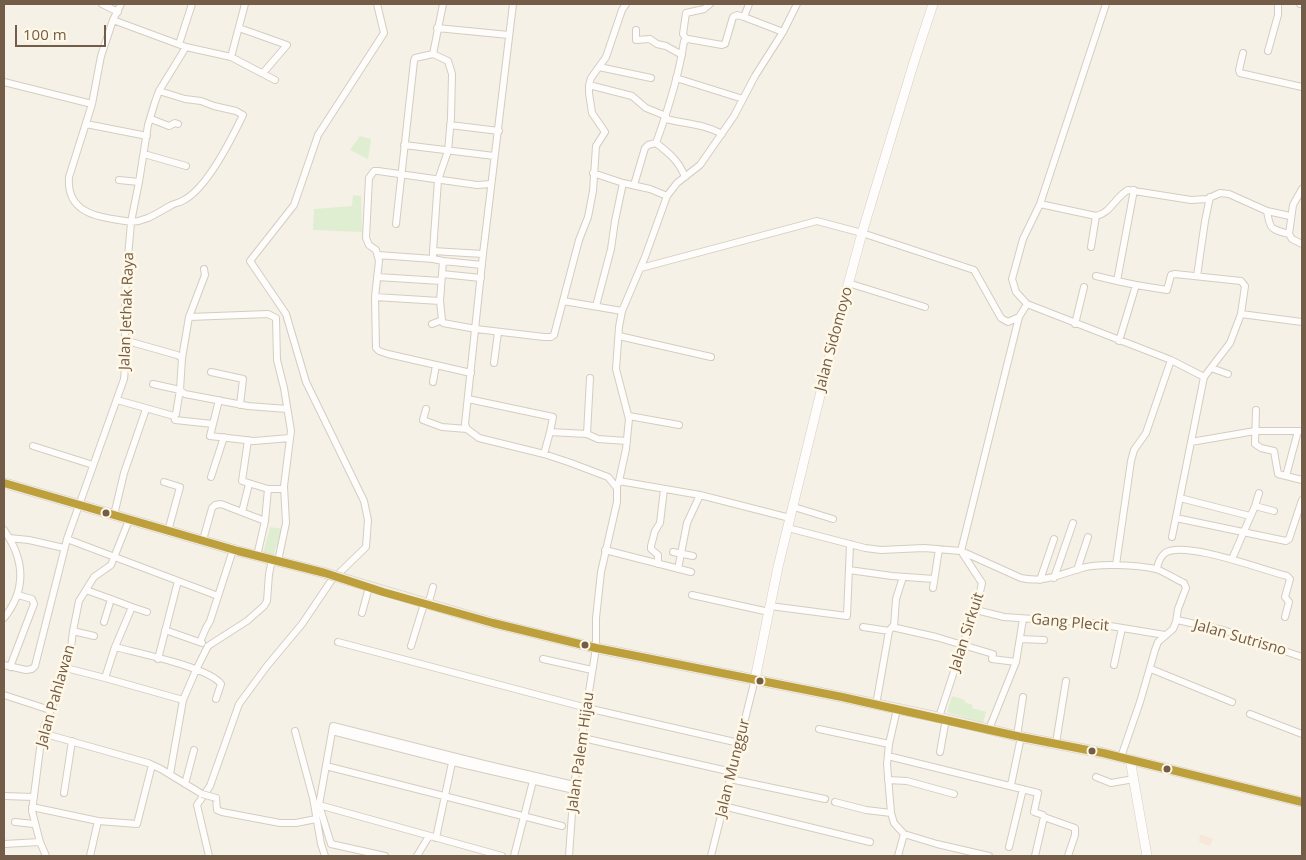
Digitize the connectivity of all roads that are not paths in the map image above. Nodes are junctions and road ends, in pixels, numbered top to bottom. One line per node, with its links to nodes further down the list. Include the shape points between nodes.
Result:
1 (102, 4): 15 (street)
2 (122, 4): 15 (street)
3 (192, 4): 24 (street)
4 (246, 4): 18 (street)
5 (377, 4): 331 (street, via 384,33 318,134 294,205 250,261 286,314 306,382 364,501 368,520 366,547 331,581 302,624 239,704 210,786 197,805)
6 (442, 4): 19 (street)
7 (512, 4): 22 (street)
8 (626, 4): 31 (street)
9 (710, 4): 23 (street, via 704,9 686,13 683,34)
10 (749, 4): 16 (street)
11 (797, 4): 21 (street)
12 (933, 4): 74 (main road, Jalan Sidomoyo)
13 (1106, 4): 68 (street)
14 (1278, 4): 26 (street)
15 (118, 12): 17 (street)
16 (744, 17): 21 (street); 23 (street, via 733,17 725,44)
17 (114, 20): 24 (street); 41 (street, via 101,56)
18 (240, 28): 30 (street); 32 (street, via 287,45)
19 (437, 28): 22 (street); 28 (street)
20 (636, 30): 29 (street, via 636,40 650,39)
21 (783, 32): 40 (street)
22 (509, 35): 47 (street)
23 (686, 39): 29 (street)
24 (179, 44): 25 (street)
25 (186, 47): 30 (street); 39 (street, Jalan Jethak Raya)
26 (1268, 51)
27 (1243, 53): 38 (street, via 1240,74)
28 (433, 54): 46 (street, via 444,58 451,66); 51 (street, via 414,61)
29 (682, 55): 34 (street)
30 (231, 57): 32 (street)
31 (599, 67): 33 (street); 37 (street)
32 (262, 73): 35 (street)
33 (651, 78)
34 (676, 78): 40 (street); 42 (street)
35 (275, 80)
36 (4, 82): 41 (street)
37 (589, 85): 42 (street, via 632,96 646,108); 57 (street, via 592,114 605,132 596,146)
38 (1302, 87)
39 (159, 91): 43 (street, Jalan Jethak Raya); 72 (street, via 243,115 228,147 194,192 150,218)
40 (743, 99): 48 (street)
41 (92, 104): 44 (street)
42 (666, 117): 48 (street, via 681,123 696,123); 50 (street)
43 (151, 119): 45 (street, via 169,126); 49 (street, Jalan Jethak Raya)
44 (86, 124): 49 (street); 72 (street, via 69,177 70,198 96,216)
45 (178, 124)
46 (450, 125): 47 (street); 52 (street)
47 (498, 131): 54 (street)
48 (722, 134): 58 (street, via 700,165)
49 (146, 136): 53 (street, Jalan Jethak Raya)
50 (656, 144): 58 (street, via 675,159); 63 (street, via 645,148)
51 (404, 145): 52 (street); 56 (street)
52 (448, 151): 54 (street); 60 (street)
53 (144, 154): 55 (street); 61 (street, Jalan Jethak Raya)
54 (494, 156): 62 (street)
55 (186, 166)
56 (401, 173): 60 (street); 73 (street); 80 (street, via 374,171 369,178 366,238)
57 (593, 173): 63 (street); 97 (street, via 588,217)
58 (685, 177): 66 (street)
59 (119, 180): 61 (street)
60 (438, 180): 62 (street); 78 (street)
61 (139, 182): 72 (street, Jalan Jethak Raya)
62 (491, 184): 79 (street)
63 (629, 184): 66 (street); 99 (street, via 615,220)
64 (1302, 189): 71 (street)
65 (1134, 190): 67 (street, via 1191,200); 70 (street, via 1122,193 1108,210); 91 (street)
66 (667, 196): 84 (street)
67 (1210, 197): 69 (street, via 1229,194); 87 (street)
68 (1040, 204): 70 (street); 98 (street, via 1023,239 1012,279 1016,292)
69 (1267, 211): 71 (street); 75 (street, via 1269,226)
70 (1096, 216): 77 (street)
71 (1290, 216): 75 (street)
72 (131, 222): 112 (street, Jalan Jethak Raya)
73 (396, 224)
74 (862, 233): 84 (street, via 823,222 811,222); 92 (main road, Jalan Sidomoyo); 104 (street, via 974,270 1001,318 1008,322)
75 (1289, 234): 76 (street)
76 (1302, 244)
77 (1091, 247)
78 (433, 250): 79 (street); 81 (street)
79 (483, 254): 83 (street)
80 (378, 255): 81 (street); 88 (street)
81 (433, 259): 82 (street)
82 (443, 261): 83 (street); 89 (street)
83 (482, 265): 90 (street)
84 (640, 268): 101 (street)
85 (204, 269): 103 (street, via 205,275)
86 (1096, 276): 91 (street)
87 (1197, 276): 93 (street, via 1173,274 1167,290); 102 (street, via 1244,283)
88 (377, 277): 89 (street); 95 (street)
89 (441, 277): 90 (street); 96 (street)
90 (480, 278): 109 (street)
91 (1117, 280): 93 (street)
92 (848, 283): 100 (street); 170 (main road, Jalan Sidomoyo, via 815,408)
93 (1136, 284): 113 (street)
94 (1084, 287): 108 (street)
95 (375, 297): 96 (street); 118 (street, via 376,348)
96 (440, 301): 105 (street)
97 (563, 301): 99 (street); 110 (street, via 556,330 551,337)
98 (1028, 304): 104 (street); 108 (street)
99 (596, 306): 101 (street)
100 (926, 307)
101 (622, 311): 111 (street)
102 (1241, 314): 106 (street); 119 (street, via 1230,343)
103 (188, 317): 115 (street); 132 (street, via 268,314 276,318 277,360)
104 (1019, 317): 196 (street)
105 (442, 320): 107 (street); 109 (street, via 443,323)
106 (1302, 322)
107 (432, 324)
108 (1075, 324): 113 (street)
109 (476, 330): 110 (street); 121 (street)
110 (498, 332): 117 (street)
111 (619, 336): 114 (street); 137 (street, via 616,369)
112 (124, 340): 115 (street); 129 (street, Jalan Jethak Raya, via 126,362)
113 (1118, 341): 116 (street)
114 (711, 357)
115 (182, 358): 127 (street)
116 (1171, 360): 123 (street); 205 (street, via 1146,433 1134,450 1131,461)
117 (494, 363)
118 (436, 365): 121 (street); 125 (street)
119 (1211, 368): 122 (street); 123 (street)
120 (211, 372): 131 (street, via 243,379)
121 (470, 373): 128 (street)
122 (1228, 374)
123 (1204, 377): 149 (street)
124 (590, 378): 144 (street)
125 (433, 382)
126 (153, 384): 127 (street)
127 (180, 390): 130 (street, via 185,394); 136 (street)
128 (468, 398): 140 (street); 142 (street, via 550,416 553,418)
129 (117, 400): 133 (street); 152 (street, Jalan Jethak Raya)
130 (218, 400): 131 (street); 138 (street)
131 (240, 405): 132 (street)
132 (288, 408): 146 (street)
133 (146, 409): 136 (street); 173 (street, via 124,473)
134 (426, 409): 140 (street, via 423,420 442,427)
135 (1256, 410): 143 (street)
136 (174, 416): 138 (street, via 175,420)
137 (629, 416): 139 (street); 148 (street, Jalan Palem Hijau)
138 (213, 424): 145 (street, via 210,436)
139 (679, 426)
140 (467, 429): 151 (street, via 479,438)
141 (1300, 431): 143 (street); 153 (street)
142 (550, 432): 144 (street); 151 (street)
143 (1255, 432): 149 (street); 153 (street, via 1257,446 1274,451 1278,474)
144 (587, 434): 148 (street)
145 (224, 437): 147 (street); 154 (street)
146 (290, 438): 147 (street); 162 (street)
147 (248, 440): 159 (street, via 242,482)
148 (627, 441): 156 (street, Jalan Palem Hijau)
149 (1190, 442): 166 (street)
150 (33, 446): 152 (street)
151 (544, 454): 160 (street, via 608,477)
152 (93, 465): 168 (street, Jalan Jethak Raya)
153 (1286, 476): 155 (street)
154 (211, 477)
155 (1302, 480)
156 (619, 481): 160 (street, Jalan Palem Hijau); 163 (street)
157 (164, 482): 183 (street, via 180,487)
158 (4, 483): 168 (main road)
159 (249, 484): 161 (street); 172 (street)
160 (617, 488): 195 (street, Jalan Palem Hijau, via 617,502)
161 (268, 489): 162 (street); 179 (street)
162 (284, 489): 203 (street, via 286,523)
163 (664, 489): 165 (street); 204 (street, via 660,523 651,546 658,555)
164 (1259, 493): 169 (street)
165 (700, 495): 175 (street); 198 (street, via 687,522)
166 (1180, 498): 174 (street); 176 (street)
167 (1302, 500): 184 (street, via 1287,541)
168 (79, 504): 173 (main road); 188 (street, Jalan Jethak Raya)
169 (1255, 506): 171 (street); 174 (street)
170 (794, 507): 175 (main road, Jalan Sidomoyo); 177 (street)
171 (1274, 511)
172 (242, 512): 179 (street); 190 (street, via 221,504 213,506)
173 (114, 515): 178 (main road)
174 (1250, 516): 184 (street)
175 (790, 518): 181 (main road, Jalan Sidomoyo)
176 (1176, 518): 184 (street); 186 (street)
177 (833, 519)
178 (129, 520): 183 (main road); 201 (street, Jalan Pahlawan)
179 (265, 521): 199 (street)
180 (1073, 523): 212 (street)
181 (788, 528): 191 (street); 226 (main road, Jalan Sidomoyo)
182 (4, 530): 187 (street)
183 (168, 531): 190 (main road)
184 (1244, 533): 202 (street)
185 (1088, 537): 208 (street)
186 (1172, 537)
187 (9, 538): 192 (street); 221 (street, via 18,556 21,580)
188 (67, 539): 192 (street, Jalan Jethak Raya); 201 (street)
189 (1054, 539): 214 (street)
190 (203, 540): 194 (main road)
191 (850, 544): 193 (street, via 881,550); 207 (street)
192 (64, 548): 255 (street, Jalan Jethak Raya, via 35,666 30,670)
193 (939, 549): 196 (street); 213 (street)
194 (233, 550): 199 (main road); 222 (street)
195 (605, 550): 204 (street); 249 (street, Jalan Palem Hijau, via 598,598)
196 (961, 551): 214 (street, via 1021,578); 227 (street, Jalan Sirkuit, via 982,583)
197 (673, 552): 198 (street)
198 (681, 554): 200 (street); 206 (street)
199 (257, 556): 203 (main road)
200 (692, 556)
201 (116, 557): 215 (street); 219 (street, Jalan Pahlawan, via 111,565 94,577)
202 (1232, 559): 209 (street, via 1201,551 1172,550 1160,559); 230 (street, via 1290,577 1284,598 1289,602)
203 (275, 560): 217 (main road, bridge); 245 (street, via 269,574 264,606 247,621)
204 (658, 564): 206 (street)
205 (1116, 565): 208 (street); 209 (street)
206 (678, 569): 210 (street)
207 (849, 570): 211 (street); 226 (street, via 847,616)
208 (1077, 570): 212 (street)
209 (1156, 570): 233 (street, via 1186,586)
210 (691, 572)
211 (903, 577): 213 (street); 237 (street)
212 (1054, 578): 214 (street)
213 (934, 579): 218 (street)
214 (1040, 580)
215 (178, 581): 222 (street); 238 (street)
216 (434, 586): 224 (street)
217 (369, 587): 224 (main road); 229 (street)
218 (933, 588)
219 (86, 590): 223 (street); 239 (street, Jalan Pahlawan, via 79,601)
220 (692, 595): 226 (street)
221 (18, 596): 231 (street); 255 (street, via 32,600 34,604)
222 (218, 596): 245 (street)
223 (111, 599): 225 (street); 234 (street)
224 (426, 604): 247 (street); 249 (main road)
225 (132, 607): 228 (street); 248 (street)
226 (770, 609): 261 (main road, Jalan Sidomoyo)
227 (976, 610): 232 (street, Gang Plecit); 246 (street, Jalan Sirkuit)
228 (147, 612)
229 (362, 613)
230 (1284, 617)
231 (4, 618)
232 (1023, 619): 236 (street, Gang Plecit); 242 (street)
233 (1177, 620): 240 (street); 250 (street, Jalan Sutrisno, via 1223,630)
234 (104, 622)
235 (863, 627): 237 (street)
236 (1122, 628): 240 (street, Gang Plecit); 254 (street)
237 (892, 629): 246 (street); 268 (street)
238 (165, 630): 245 (street); 251 (street)
239 (73, 631): 241 (street); 256 (street, Jalan Pahlawan)
240 (1165, 635): 258 (street, via 1158,642)
241 (94, 636)
242 (1020, 639): 243 (street); 253 (street)
243 (1044, 640)
244 (338, 642): 269 (street)
245 (205, 644): 257 (street)
246 (963, 644): 253 (street, via 993,654 992,659); 273 (street, Jalan Sirkuit)
247 (411, 646)
248 (115, 647): 251 (street); 260 (street)
249 (596, 648): 259 (street, Jalan Palem Hijau); 261 (main road)
250 (1302, 657)
251 (158, 658): 257 (street)
252 (543, 659): 259 (street)
253 (1016, 662): 275 (street)
254 (1114, 665)
255 (7, 666)
256 (66, 668): 260 (street); 271 (street, Jalan Pahlawan)
257 (193, 669): 265 (street, via 220,681); 266 (street)
258 (1151, 669): 267 (street); 288 (street)
259 (592, 670): 269 (street, Jalan Palem Hijau)
260 (105, 678): 266 (street)
261 (755, 679): 268 (main road); 283 (street, Jalan Munggur)
262 (1066, 681): 282 (street)
263 (4, 696): 271 (street)
264 (1023, 697): 279 (street)
265 (216, 699)
266 (183, 700): 293 (street)
267 (1232, 702)
268 (876, 705): 270 (main road)
269 (587, 708): 280 (street, Jalan Palem Hijau); 283 (street)
270 (897, 709): 273 (main road); 284 (street)
271 (50, 710): 277 (street, Jalan Pahlawan)
272 (1250, 714): 278 (street)
273 (943, 718): 275 (main road); 286 (street, Jalan Sirkuit)
274 (819, 729): 284 (street)
275 (989, 729): 279 (main road)
276 (295, 731): 316 (street)
277 (42, 733): 281 (street); 306 (street, Jalan Pahlawan)
278 (1302, 734)
279 (1019, 737): 282 (main road); 300 (street)
280 (583, 738): 292 (street); 301 (street, Jalan Palem Hijau)
281 (72, 741): 290 (street); 303 (street)
282 (1056, 743): 288 (main road)
283 (739, 744): 292 (street, Jalan Munggur)
284 (889, 744): 287 (street)
285 (194, 750): 299 (street)
286 (940, 752)
287 (888, 756): 296 (street); 300 (street)
288 (1125, 758): 297 (main road); 310 (main road)
289 (452, 759): 291 (street, via 332,730); 298 (street); 301 (street); 307 (street)
290 (152, 765): 293 (street); 318 (street, via 137,824)
291 (326, 766): 307 (street); 311 (street)
292 (732, 772): 295 (street, Jalan Munggur)
293 (170, 774): 299 (street)
294 (1096, 777): 297 (street, via 1111,783)
295 (730, 779): 308 (street); 312 (street, Jalan Munggur)
296 (888, 780): 304 (street, via 907,781); 314 (street)
297 (1134, 780): 343 (main road)
298 (533, 781): 301 (street); 317 (street)
299 (185, 784): 316 (street, bridge, via 216,798 217,810 222,812 280,823)
300 (1011, 785): 302 (street)
301 (574, 788): 337 (street, Jalan Palem Hijau)
302 (1023, 789): 315 (street, via 1038,793 1034,812); 328 (street)
303 (64, 793)
304 (954, 794)
305 (4, 796): 306 (street)
306 (34, 797): 313 (street, Jalan Pahlawan)
307 (444, 797): 317 (street); 324 (street)
308 (825, 799)
309 (835, 802): 314 (street)
310 (1302, 802)
311 (319, 804): 323 (street); 333 (street, via 331,844)
312 (723, 806): 326 (street); 338 (street, Jalan Munggur)
313 (32, 807): 318 (street); 320 (street, Jalan Pahlawan)
314 (891, 813): 322 (street, via 894,823)
315 (1044, 817): 341 (street); 342 (street, via 1075,828)
316 (316, 818): 332 (street)
317 (525, 818): 321 (street); 336 (street)
318 (98, 821): 330 (street)
319 (16, 822): 320 (street)
320 (34, 824): 325 (street, Jalan Pahlawan)
321 (562, 826)
322 (904, 834): 339 (street); 340 (street)
323 (428, 836): 324 (street); 334 (street)
324 (436, 838): 335 (street)
325 (40, 842): 327 (street); 329 (street, Jalan Pahlawan)
326 (870, 842)
327 (4, 844)
328 (1009, 848)
329 (46, 856)
330 (90, 856)
331 (210, 856)
332 (325, 856)
333 (385, 856)
334 (417, 856)
335 (502, 856)
336 (514, 856)
337 (569, 856)
338 (711, 856)
339 (898, 856)
340 (989, 856)
341 (1034, 856)
342 (1068, 856)
343 (1147, 856)

